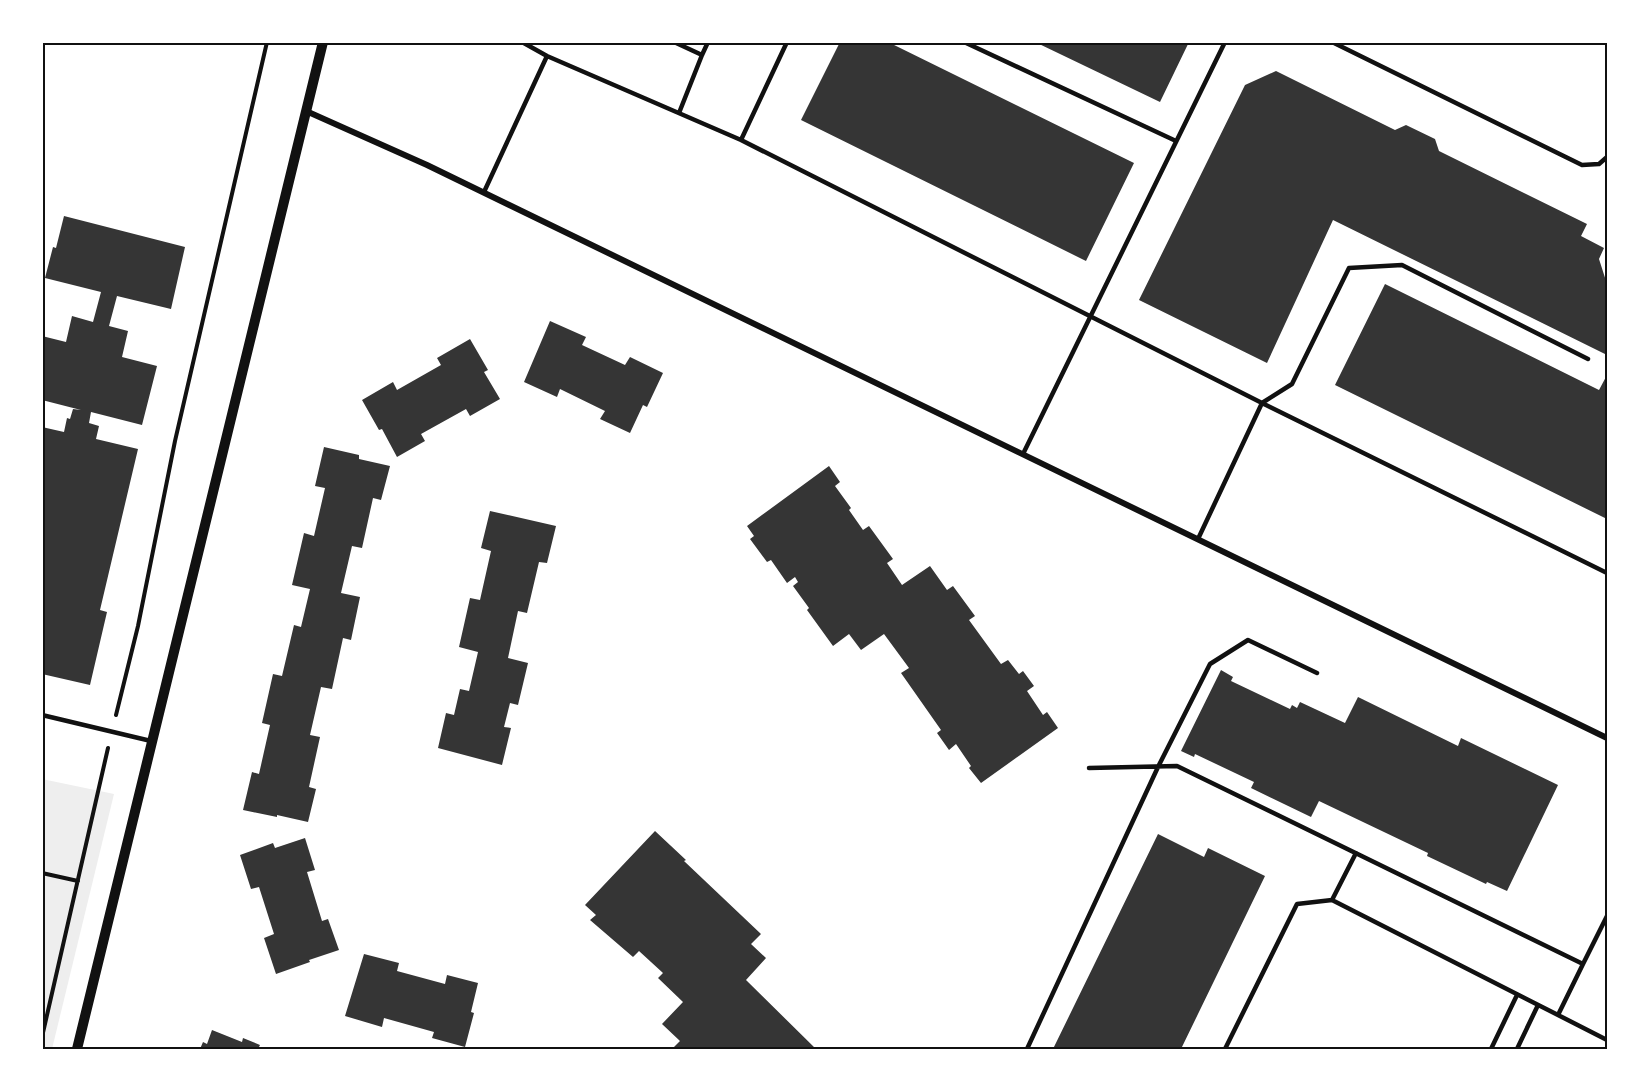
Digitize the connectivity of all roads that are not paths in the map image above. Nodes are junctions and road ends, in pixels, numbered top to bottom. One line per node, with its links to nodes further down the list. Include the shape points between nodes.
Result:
1 (323, 42): 11 (street)
2 (522, 42): 10 (lane)
3 (674, 42): 9 (lane)
4 (708, 42): 9 (lane)
5 (788, 42): 13 (lane)
6 (964, 42): 14 (lane)
7 (1225, 42): 14 (lane)
8 (1332, 42): 15 (lane, via 1582,165 1599,164)
9 (702, 55): 12 (lane)
10 (547, 56): 12 (lane); 16 (lane)
11 (306, 111): 16 (street); 26 (street)
12 (679, 113): 13 (lane)
13 (741, 140): 17 (lane)
14 (1176, 141): 17 (lane)
15 (1607, 157)
16 (484, 192): 20 (street)
17 (1089, 316): 19 (lane); 20 (lane)
18 (1588, 359): 19 (lane, via 1402,265 1349,268 1292,384)
19 (1262, 403): 21 (lane); 22 (lane)
20 (1023, 454): 21 (street)
21 (1198, 539): 25 (street)
22 (1607, 573)
23 (1317, 673): 27 (lane, via 1248,640 1210,664)
24 (42, 715): 26 (lane)
25 (1607, 738)
26 (153, 741): 37 (street)
27 (1158, 767): 28 (lane); 29 (lane, via 1177,766); 38 (lane)
28 (1089, 768)
29 (1356, 853): 30 (lane); 32 (lane)
30 (1332, 900): 33 (lane); 39 (lane, via 1297,904)
31 (1607, 916): 32 (lane)
32 (1583, 964): 35 (lane)
33 (1517, 995): 34 (lane); 40 (lane)
34 (1538, 1005): 35 (lane); 41 (lane)
35 (1558, 1015): 36 (lane)
36 (1607, 1040)
37 (76, 1049)
38 (1027, 1049)
39 (1225, 1049)
40 (1491, 1049)
41 (1517, 1049)

